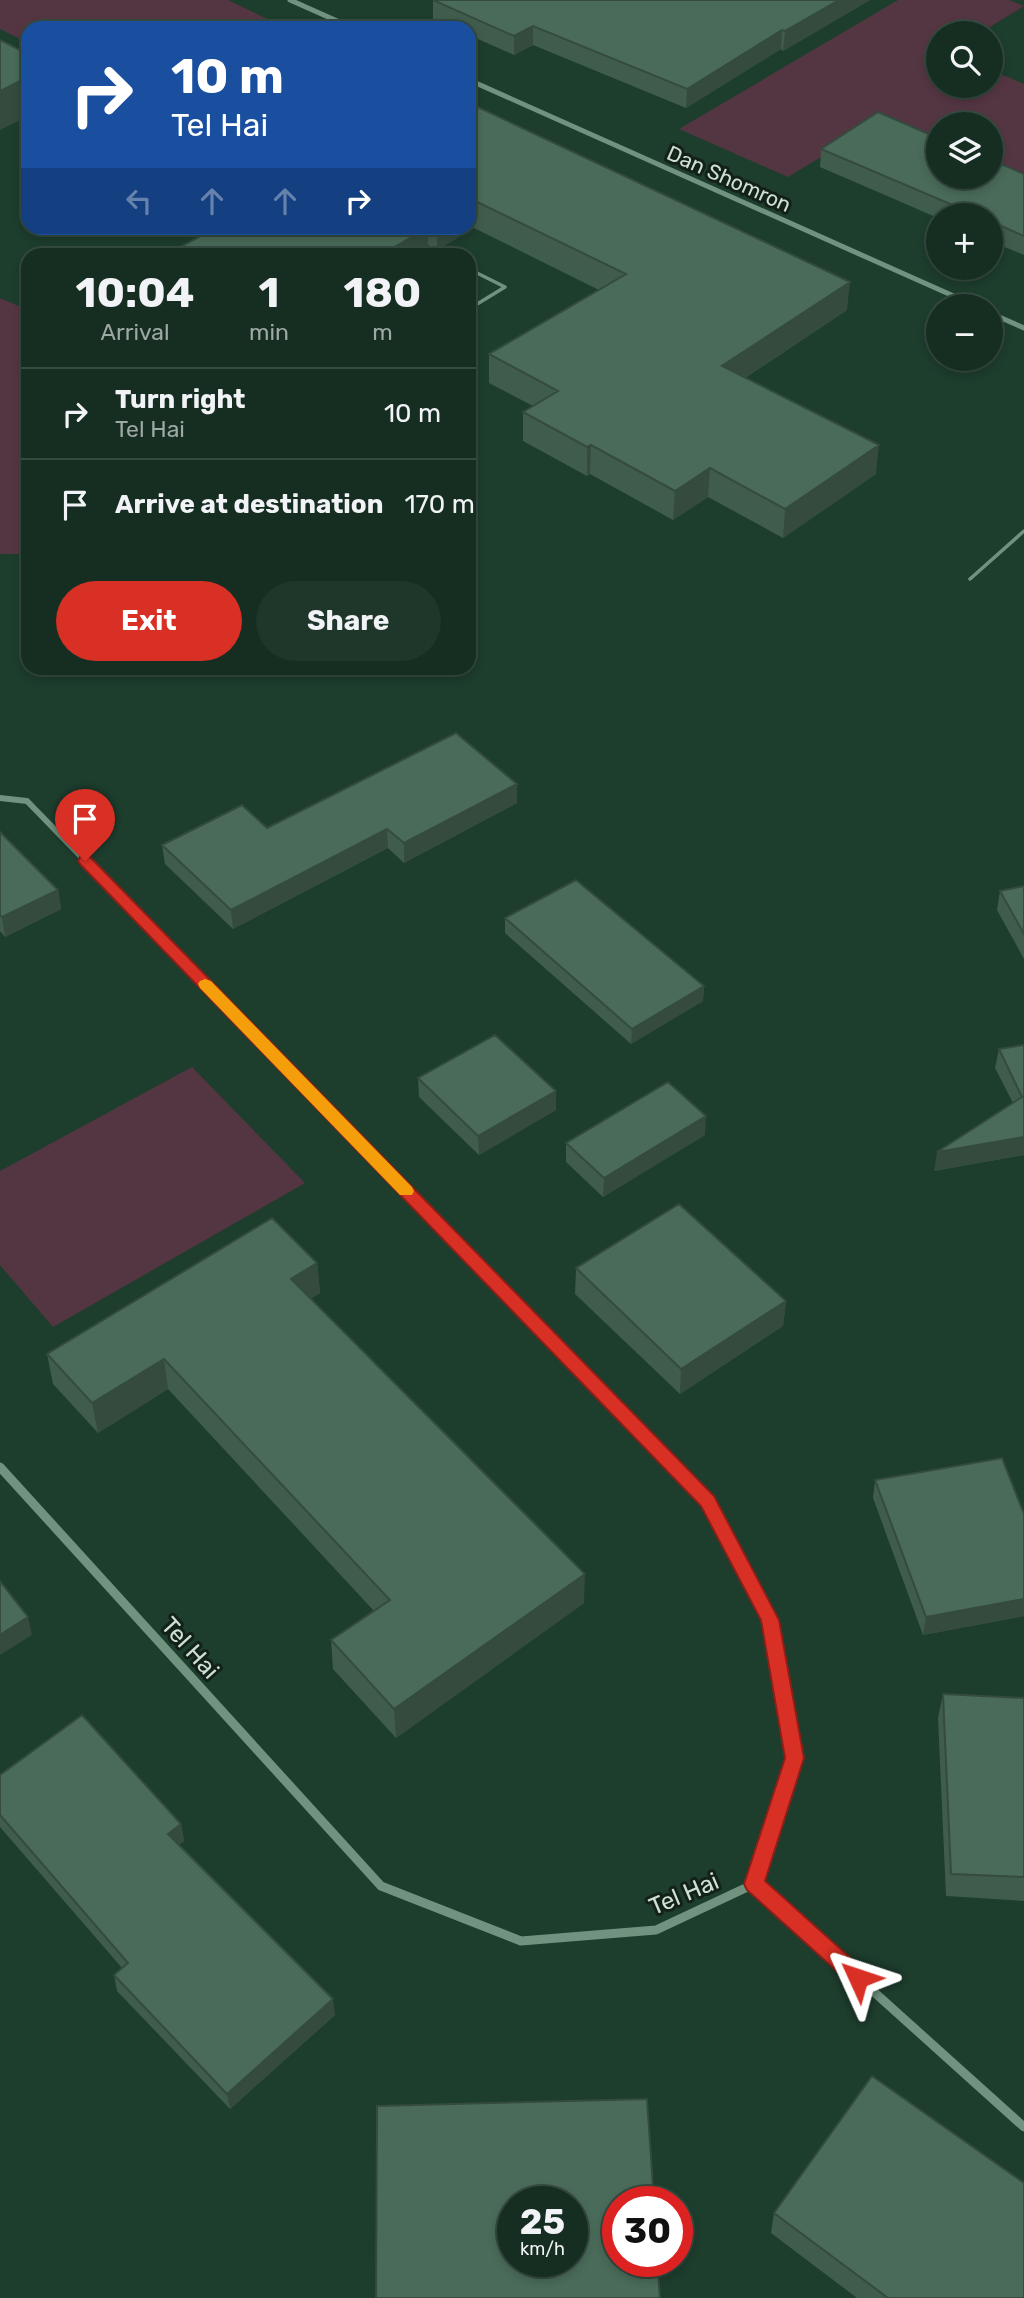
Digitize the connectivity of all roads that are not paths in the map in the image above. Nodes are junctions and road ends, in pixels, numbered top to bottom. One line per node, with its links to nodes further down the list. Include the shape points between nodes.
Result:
1 (290, 0): 2 (street)
2 (337, 21)
3 (476, 83): 7 (street, Dan Shomron)
4 (417, 244): 5 (lane)
5 (425, 248)
6 (476, 273): 8 (lane, via 505,287)
7 (949, 294)
8 (476, 305)
9 (1003, 319): 10 (street)
10 (1024, 328)
11 (1024, 531): 12 (lane)
12 (970, 579)
13 (0, 798): 15 (street, Tel Hai, via 27,800 707,1501 770,1620 794,1758)
14 (0, 1467): 15 (street, Tel Hai, via 380,1886 521,1941 656,1930)
15 (754, 1884): 16 (street)
16 (1024, 2127)

